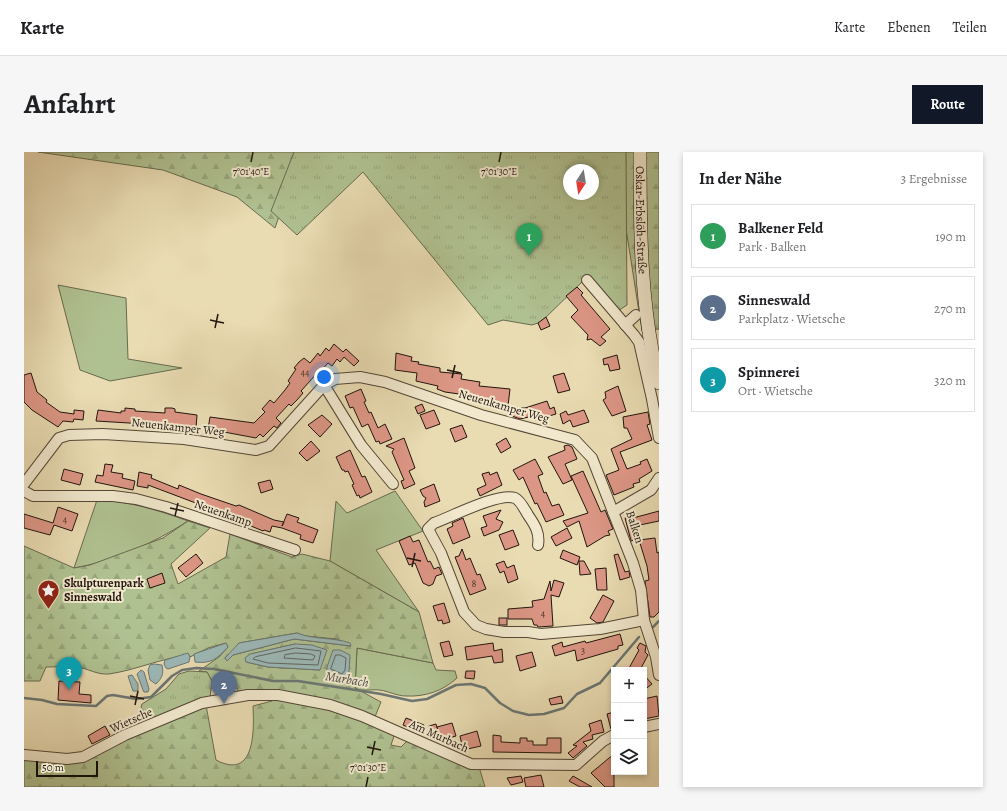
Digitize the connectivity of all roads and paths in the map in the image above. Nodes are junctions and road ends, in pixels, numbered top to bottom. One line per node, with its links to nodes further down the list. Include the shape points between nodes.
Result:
1 (640, 152): 5 (main road, Oskar-Erbslöh-Straße, via 643,280 650,341)
2 (587, 280): 4 (street)
3 (636, 315): 4 (street)
4 (625, 324): 7 (street, via 638,342)
5 (659, 383)
6 (324, 385): 9 (street, Neuenkamper Weg, via 269,446 256,450 184,439 103,434 69,435 59,438); 10 (street, via 361,445); 12 (street, Neuenkamper Weg, via 335,379 360,377 386,382 481,415 575,440 592,458)
7 (659, 438)
8 (659, 478): 12 (street, Balken, via 651,490)
9 (24, 484)
10 (393, 484)
11 (24, 491): 14 (street, Neuenkamp, via 32,496 113,496 136,499)
12 (613, 512): 15 (street, Balken, via 637,576)
13 (538, 545): 15 (street, via 540,536 531,519 516,498 509,496 434,523 428,529 441,553 464,612 476,625 504,632 541,634 600,629)
14 (295, 550)
15 (644, 620): 16 (street, Balken)
16 (659, 675)
17 (248, 695): 20 (street, Am Murbach, via 278,695 330,706 376,722 471,764 576,765); 21 (street, Wietsche, via 202,703 125,735 83,757 67,759)
18 (659, 724): 19 (street)
19 (647, 726)
20 (611, 737)
21 (24, 754)

